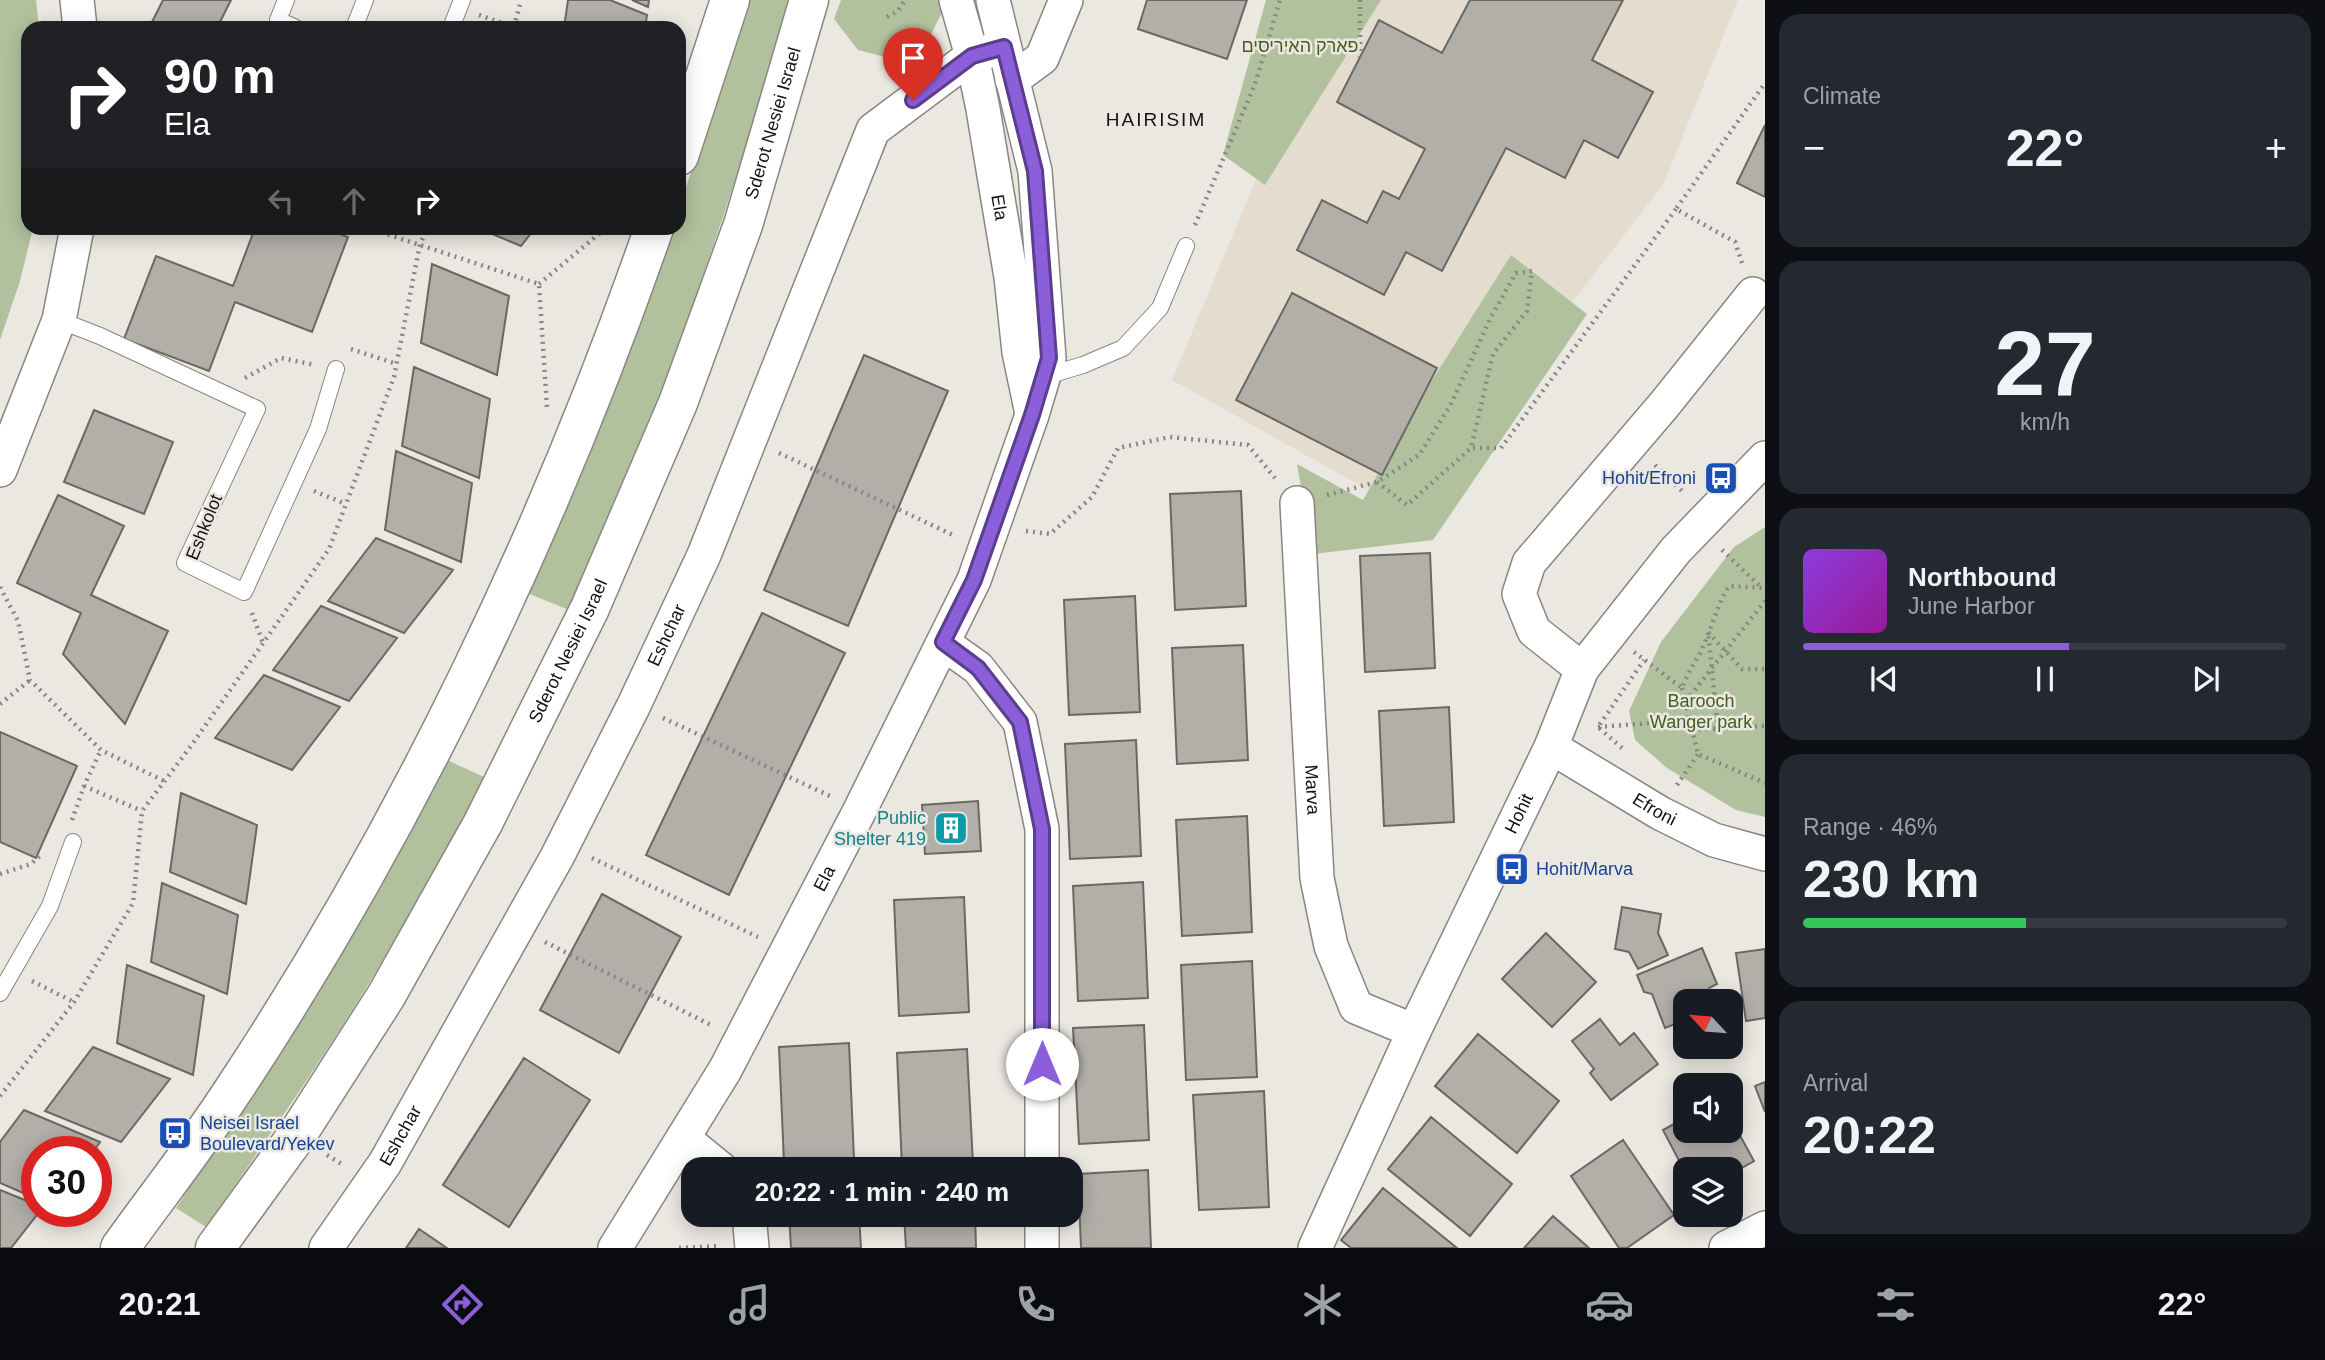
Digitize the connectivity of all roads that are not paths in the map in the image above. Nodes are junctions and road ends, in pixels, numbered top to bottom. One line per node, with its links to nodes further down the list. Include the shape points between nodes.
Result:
1 (77, 0): 10 (street)
2 (286, 0): 11 (lane)
3 (365, 0): 12 (lane)
4 (730, 0): 17 (main road)
5 (809, 0): 43 (main road, Sderot Nesiei Israel, via 743,225 678,403 590,608 483,823 386,996 297,1135)
6 (956, 0): 15 (street, Ela)
7 (993, 0): 14 (street, Ela)
8 (1066, 0): 16 (street, via 1042,58)
9 (460, 4): 13 (lane)
10 (79, 21)
11 (280, 21)
12 (357, 21)
13 (454, 21)
14 (1004, 47): 15 (street, Eshchar); 16 (street, Ela)
15 (972, 56): 25 (street, Ela); 44 (street, Eshchar, via 873,130 704,555 634,705 562,845 385,1163)
16 (1012, 79): 24 (street, Ela, via 1035,171 1049,358)
17 (686, 135)
18 (77, 235): 22 (street)
19 (652, 235): 42 (main road, via 552,491 412,788 318,956 231,1094)
20 (1186, 246): 24 (lane, via 1160,308 1123,348)
21 (1753, 294): 30 (street, via 1529,563 1519,594 1534,631)
22 (59, 320): 23 (lane, Eshkolot, via 257,409 185,564 244,592 318,429); 27 (street)
23 (336, 369)
24 (1043, 377): 25 (street, Ela)
25 (1032, 415): 29 (street, Ela, via 974,580)
26 (1765, 458): 30 (street, Hohit, via 1676,550)
27 (0, 470)
28 (1297, 503): 35 (street, Marva, via 1317,878 1331,946 1356,1007)
29 (943, 642): 36 (street, Ela, via 725,1070); 38 (street, via 978,668 1020,722 1042,829)
30 (1582, 669): 31 (street, Hohit)
31 (1550, 747): 33 (street, Efroni, via 1714,840); 35 (street, Hohit)
32 (71, 835): 34 (lane, via 50,906)
33 (1765, 854)
34 (0, 993)
35 (1414, 1031): 48 (street, Hohit)
36 (683, 1138): 37 (street); 45 (street, Ela)
37 (706, 1157)
38 (1042, 1157)
39 (750, 1227): 46 (street)
40 (1042, 1227): 47 (street)
41 (1765, 1228): 49 (street)
42 (120, 1248)
43 (215, 1248)
44 (326, 1248)
45 (615, 1248)
46 (752, 1248)
47 (1041, 1248)
48 (1315, 1248)
49 (1726, 1248)

